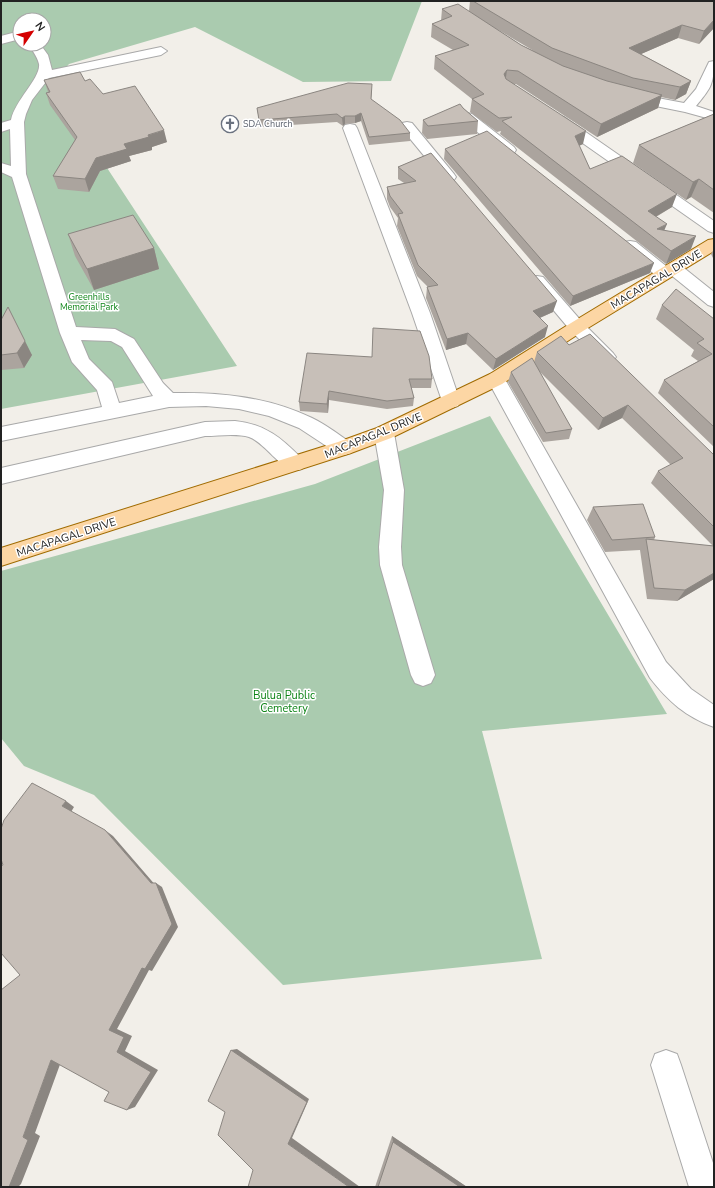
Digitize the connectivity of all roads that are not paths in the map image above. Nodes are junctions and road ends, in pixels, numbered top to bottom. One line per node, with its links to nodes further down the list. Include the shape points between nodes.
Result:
1 (12, 37): 2 (street)
2 (1, 40)
3 (162, 51): 6 (street)
4 (41, 52): 6 (street, via 46,66)
5 (714, 65): 8 (street, via 702,90)
6 (45, 75): 12 (street, via 21,107)
7 (618, 93): 8 (street)
8 (687, 108): 10 (street)
9 (546, 112): 20 (street)
10 (714, 116)
11 (467, 117): 16 (street)
12 (17, 122): 14 (street); 18 (street)
13 (406, 126): 19 (street)
14 (1, 128)
15 (350, 128): 31 (street, via 421,313)
16 (523, 161)
17 (1, 166): 18 (street)
18 (19, 174): 27 (street)
19 (458, 188)
20 (714, 228)
21 (621, 239): 24 (street)
22 (714, 244): 24 (main road, MACAPAGAL DRIVE)
23 (527, 270): 26 (street)
24 (668, 271): 25 (street); 26 (main road, MACAPAGAL DRIVE)
25 (714, 301)
26 (577, 327): 28 (street); 29 (main road, MACAPAGAL DRIVE)
27 (69, 333): 30 (street, via 115,335 128,342 156,388); 32 (street, via 81,362 105,387)
28 (621, 370)
29 (496, 379): 31 (main road, MACAPAGAL DRIVE); 40 (street, via 658,670 676,693 704,713)
30 (169, 400): 32 (street); 35 (street, via 206,399 239,402 273,410 306,422)
31 (451, 401): 33 (main road, MACAPAGAL DRIVE)
32 (112, 410): 34 (street)
33 (384, 433): 35 (main road, MACAPAGAL DRIVE); 39 (street, via 394,490 391,565)
34 (1, 434)
35 (344, 448): 36 (main road, MACAPAGAL DRIVE)
36 (295, 464): 37 (street, via 271,439 253,430 235,427 205,429); 38 (main road, MACAPAGAL DRIVE)
37 (1, 476)
38 (1, 557)
39 (422, 675)
40 (714, 716)
41 (666, 1065): 42 (street)
42 (705, 1187)

